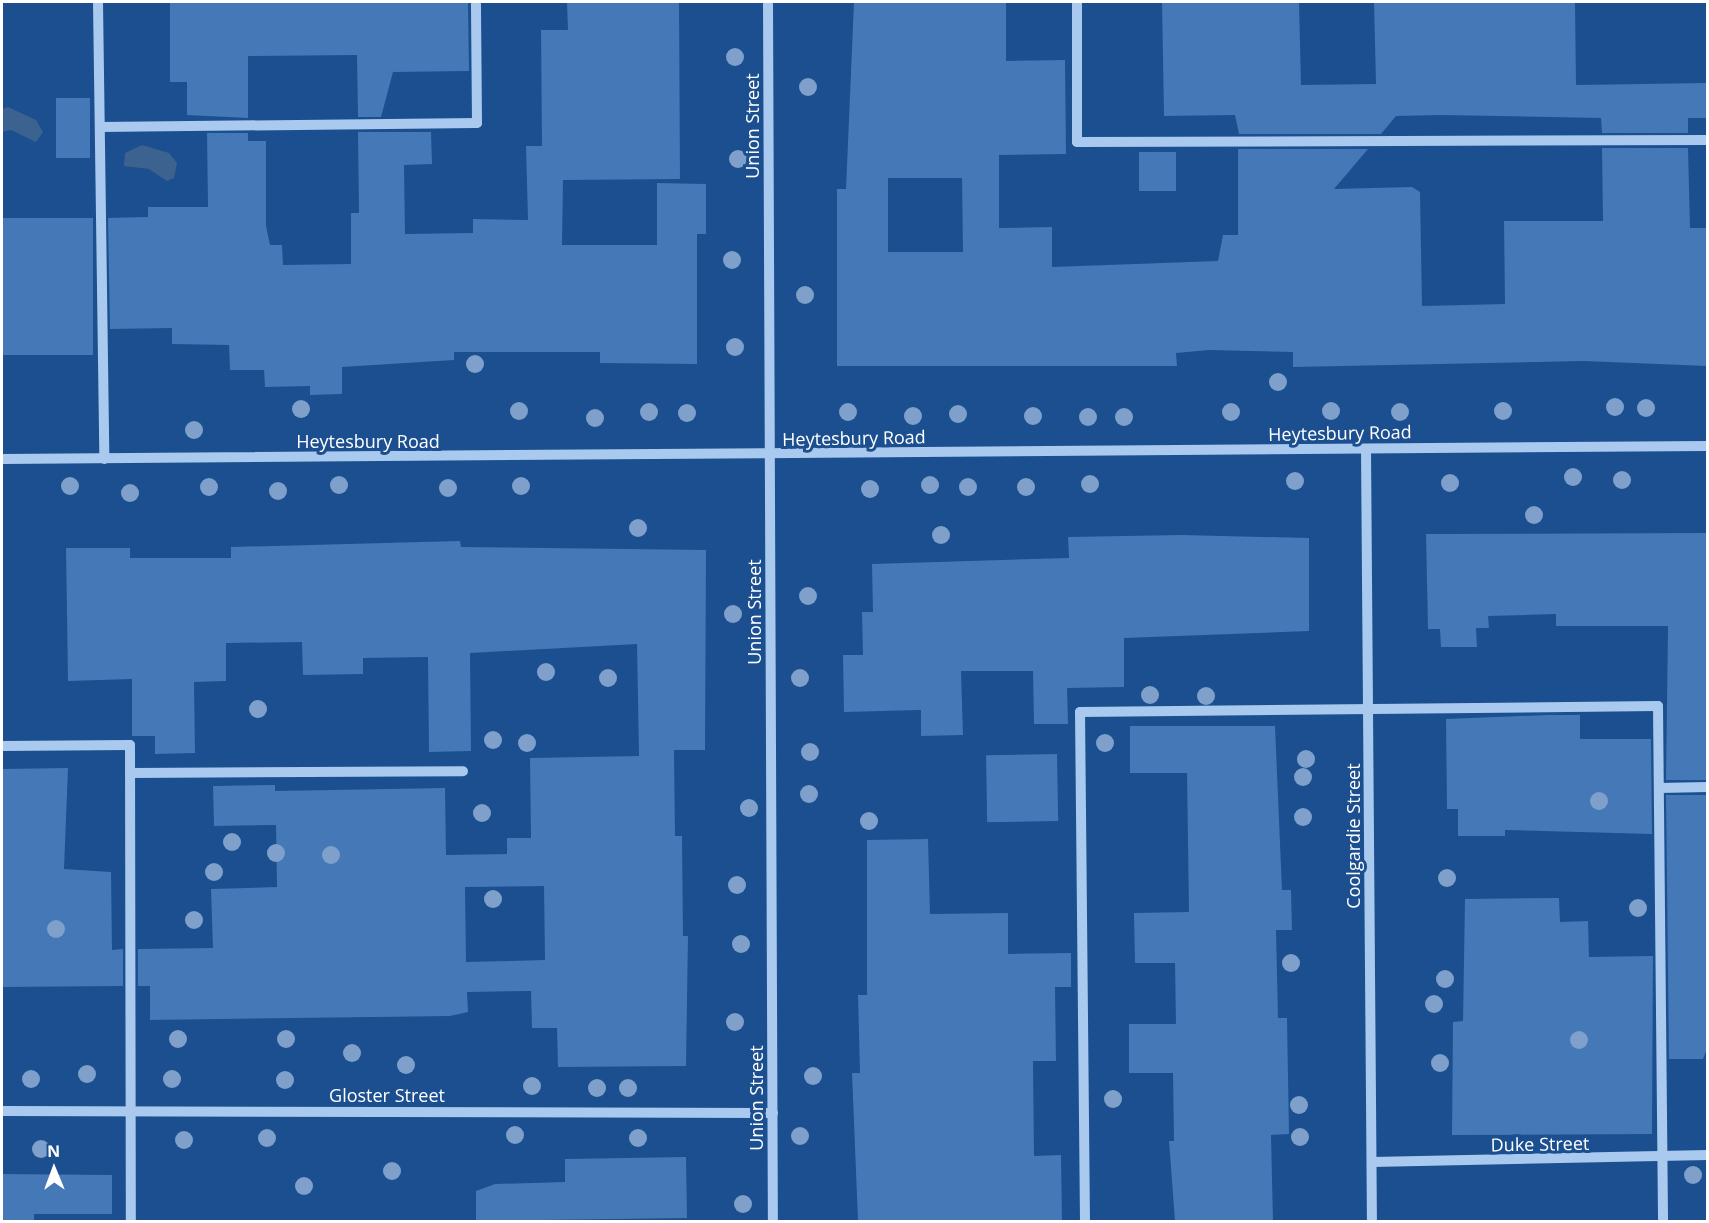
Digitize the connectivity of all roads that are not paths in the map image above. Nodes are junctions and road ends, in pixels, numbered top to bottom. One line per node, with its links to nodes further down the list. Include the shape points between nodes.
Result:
1 (98, 2): 5 (street)
2 (476, 2): 5 (street, via 477,123)
3 (768, 2): 9 (street, Union Street)
4 (1077, 2): 6 (street, via 1077,142)
5 (100, 127): 11 (street)
6 (1707, 140)
7 (1707, 446): 8 (street, Heytesbury Road)
8 (1366, 449): 9 (street, Heytesbury Road); 12 (street, Coolgardie Street)
9 (770, 455): 11 (street, Heytesbury Road); 20 (street, Union Street)
10 (2, 459): 11 (street, Heytesbury Road)
11 (104, 459)
12 (1368, 708): 17 (street, via 1658,706); 23 (street, Coolgardie Street); 26 (street, via 1080,712)
13 (2, 746): 15 (street, via 130,745)
14 (463, 771): 15 (street)
15 (130, 773): 18 (street)
16 (1707, 787): 17 (street)
17 (1659, 788): 22 (street)
18 (131, 1110): 19 (street, Gloster Street); 20 (street, Gloster Street); 24 (street)
19 (2, 1111)
20 (773, 1113): 25 (street, Union Street)
21 (1707, 1155): 22 (street, Duke Street)
22 (1663, 1159): 23 (street, Duke Street); 28 (street)
23 (1372, 1162): 27 (street, Coolgardie Street)
24 (131, 1221)
25 (773, 1221)
26 (1085, 1221)
27 (1372, 1221)
28 (1663, 1221)

